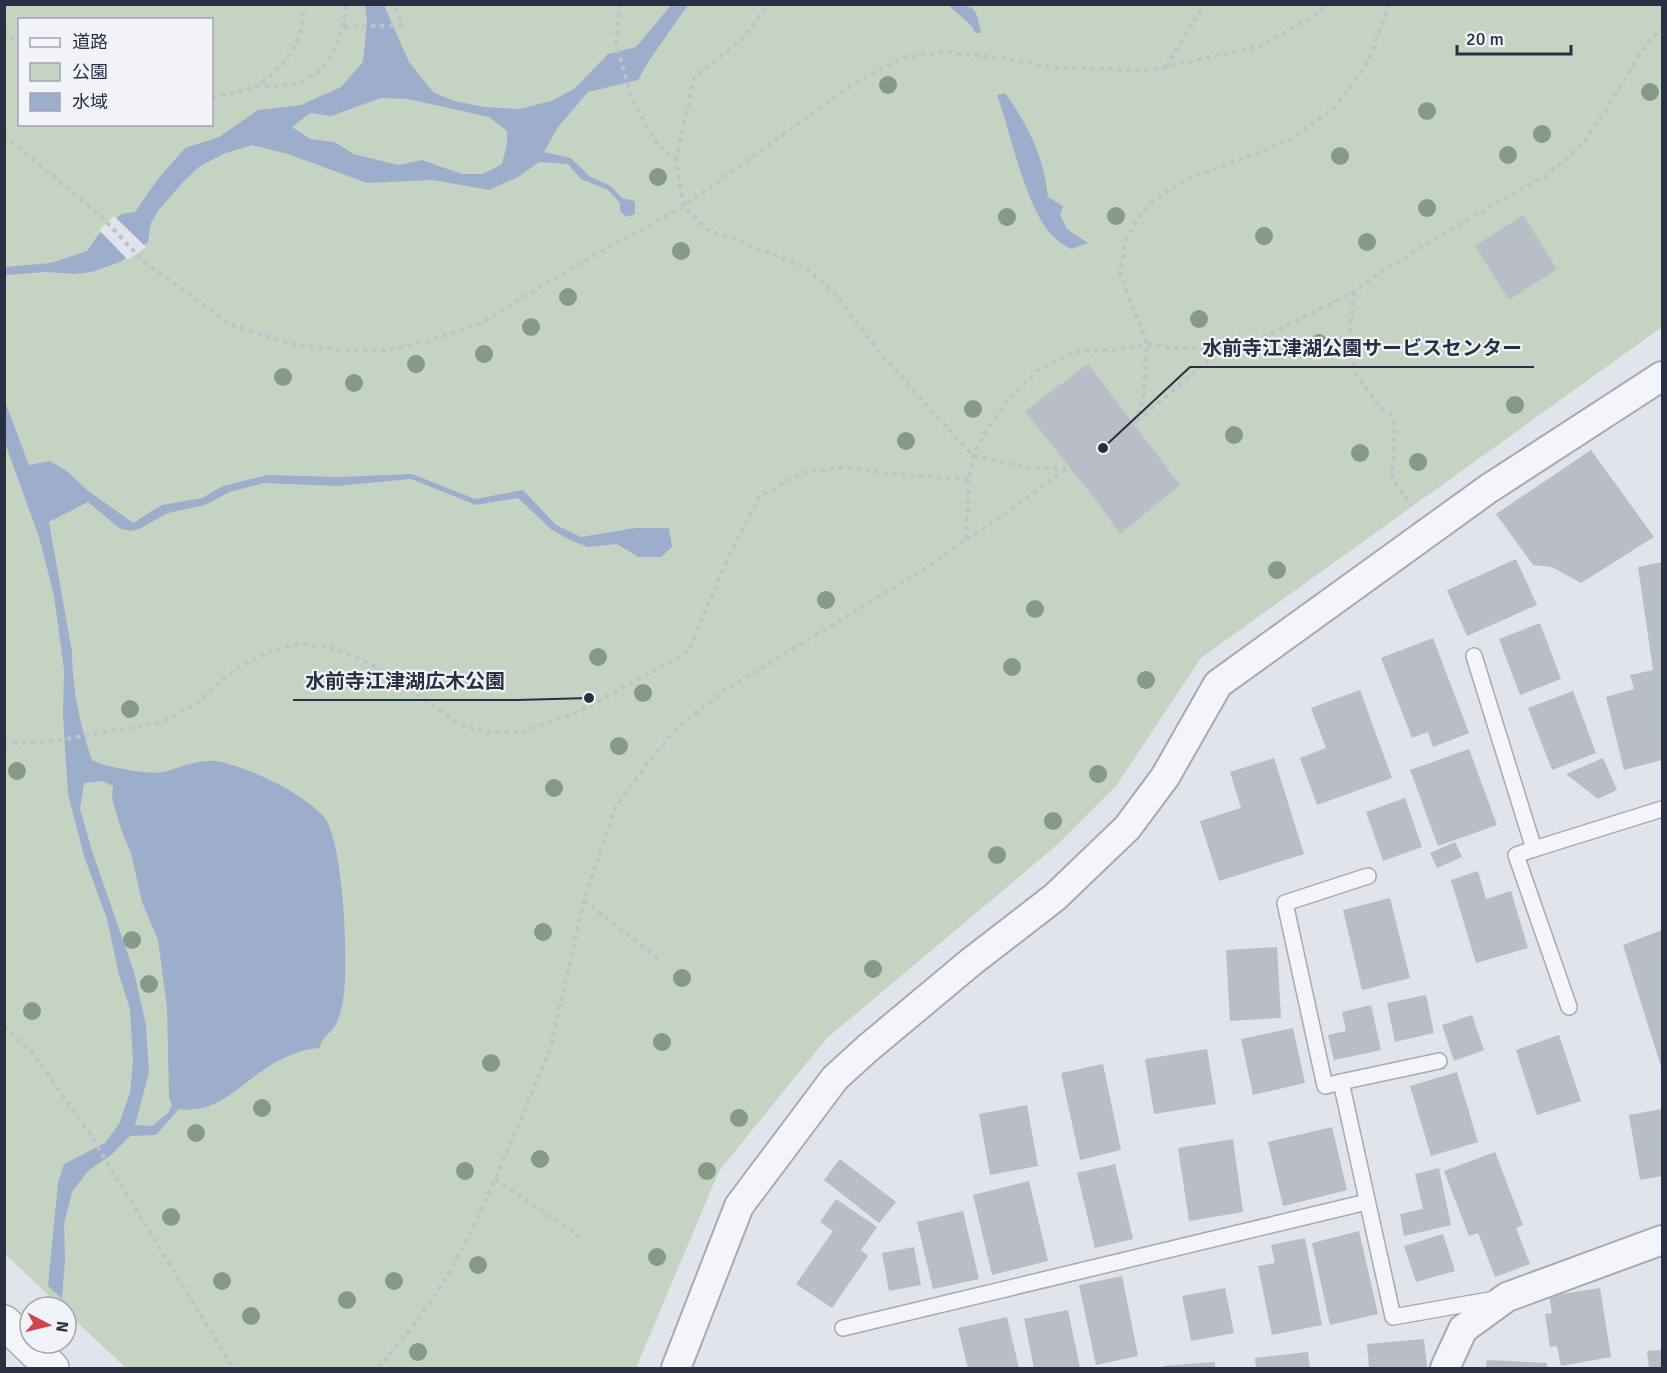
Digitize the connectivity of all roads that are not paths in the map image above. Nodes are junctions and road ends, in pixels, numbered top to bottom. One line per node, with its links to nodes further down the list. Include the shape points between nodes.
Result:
1 (1662, 376): 15 (street, via 1488,489 1218,684 1165,777 1127,828 1055,897 971,962 835,1078 739,1206)
2 (1474, 656): 4 (lane)
3 (1662, 809): 4 (lane)
4 (1534, 849): 6 (lane, via 1516,855)
5 (1368, 876): 8 (lane, via 1285,903 1325,1086)
6 (1569, 1007)
7 (1439, 1060): 8 (lane)
8 (1341, 1082): 9 (lane)
9 (1367, 1203): 11 (lane, via 1393,1317); 13 (lane)
10 (1662, 1240): 11 (street)
11 (1507, 1297): 16 (street, via 1463,1329)
12 (4, 1322): 14 (street)
13 (843, 1328)
14 (52, 1368)
15 (676, 1368)
16 (1445, 1368)

